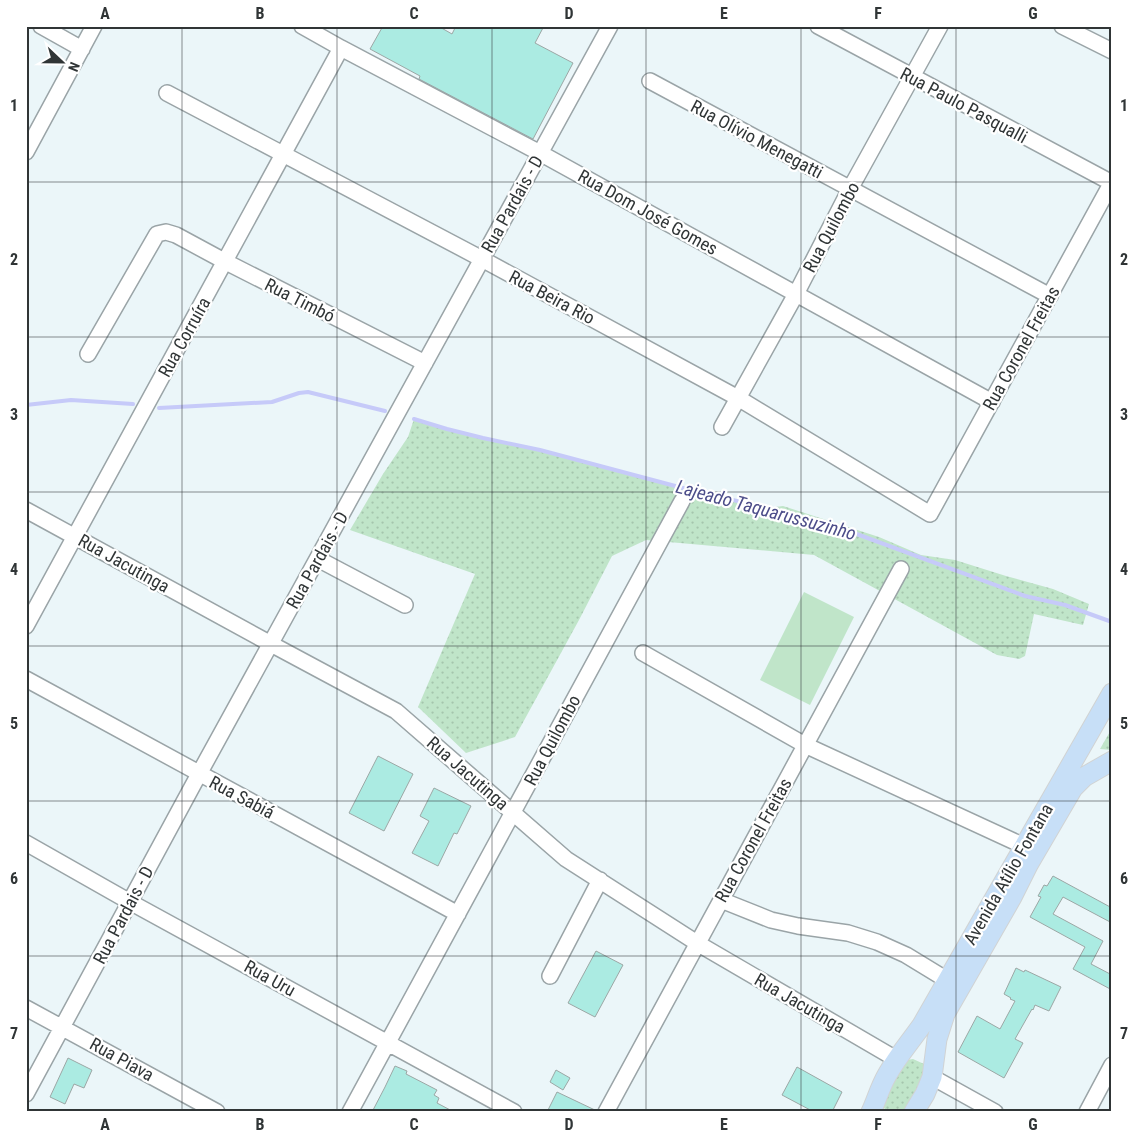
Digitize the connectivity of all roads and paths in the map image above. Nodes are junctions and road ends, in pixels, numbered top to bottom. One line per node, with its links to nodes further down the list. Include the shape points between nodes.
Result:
1 (41, 26): 9 (street)
2 (94, 26): 9 (street)
3 (302, 26): 8 (street, Rua Dom José Gomes)
4 (610, 26): 15 (street, Rua Pardais - D)
5 (818, 26): 11 (street, Rua Paulo Pasqualli)
6 (940, 26): 11 (street, Rua Quilombo)
7 (1062, 26): 10 (street)
8 (341, 48): 15 (street, Rua Dom José Gomes); 16 (street, Rua Corruíra)
9 (82, 50): 14 (street)
10 (1112, 52)
11 (912, 78): 17 (street, Rua Paulo Pasqualli); 18 (street, Rua Quilombo)
12 (650, 81): 18 (street, Rua Olívio Menegatti)
13 (167, 92): 16 (street, Rua Beira Rio)
14 (26, 152)
15 (540, 153): 19 (street, Rua Pardais - D); 21 (street, Rua Dom José Gomes)
16 (284, 154): 19 (street, Rua Beira Rio); 20 (street, Rua Corruíra)
17 (1112, 182): 22 (street, Rua Coronel Freitas)
18 (850, 189): 21 (street, Rua Quilombo); 22 (street, Rua Olívio Menegatti)
19 (482, 259): 24 (street, Rua Pardais - D); 25 (street, Rua Beira Rio)
20 (226, 262): 23 (street, Rua Timbó, via 176,235 157,234); 24 (street, Rua Timbó); 31 (street, Rua Corruíra)
21 (796, 294): 25 (street, Rua Quilombo); 26 (street, Rua Dom José Gomes)
22 (1050, 296): 26 (street, Rua Coronel Freitas)
23 (88, 354)
24 (425, 363): 32 (street, Rua Pardais - D)
25 (738, 398): 27 (street, Rua Quilombo); 30 (street, Rua Beira Rio)
26 (992, 402): 30 (street, Rua Coronel Freitas)
27 (722, 427)
28 (682, 501): 43 (street, Rua Quilombo)
29 (26, 510): 31 (street, Rua Jacutinga)
30 (930, 514)
31 (75, 537): 35 (street, Rua Corruíra); 36 (street, Rua Jacutinga)
32 (318, 559): 34 (street); 36 (street, Rua Pardais - D)
33 (901, 569): 40 (street, Rua Coronel Freitas)
34 (404, 606)
35 (26, 626)
36 (271, 644): 42 (street, Rua Pardais - D); 43 (street, Rua Jacutinga, via 396,711)
37 (643, 653): 40 (street)
38 (26, 679): 42 (street, Rua Sabiá)
39 (1112, 693): 45 (main road, Avenida Atílio Fontana)
40 (805, 745): 45 (street); 47 (street, Rua Coronel Freitas)
41 (1112, 761): 58 (main road, Avenida Atílio Fontana, via 1084,777 1064,803 945,1014 937,1039)
42 (199, 774): 48 (street, Rua Pardais - D); 49 (street, Rua Sabiá)
43 (513, 812): 46 (street, Rua Jacutinga, via 566,859); 49 (street, Rua Quilombo)
44 (26, 844): 48 (street, Rua Uru)
45 (1024, 846): 52 (main road, Avenida Atílio Fontana)
46 (600, 880): 50 (street, Rua Jacutinga); 51 (street)
47 (721, 900): 50 (street, Rua Coronel Freitas); 52 (street, via 770,920 848,933 877,942)
48 (130, 902): 54 (street, Rua Pardais - D); 55 (street, Rua Uru)
49 (458, 914): 55 (street, Rua Quilombo)
50 (697, 943): 56 (street, Rua Jacutinga); 64 (street, Rua Coronel Freitas)
51 (550, 976)
52 (947, 980): 56 (main road, Avenida Atílio Fontana, via 922,1025)
53 (26, 1008): 54 (street, Rua Piava)
54 (62, 1027): 59 (street, Rua Pardais - D); 61 (street, Rua Piava)
55 (388, 1043): 62 (street, Rua Quilombo); 63 (street, Rua Uru)
56 (899, 1056): 58 (main road, via 907,1050 918,1051 931,1061); 60 (main road, Avenida Atílio Fontana, via 879,1091)
57 (1112, 1065): 67 (street)
58 (933, 1073): 65 (main road, Avenida Atílio Fontana); 66 (street)
59 (26, 1094)
60 (876, 1108)
61 (217, 1112)
62 (350, 1112)
63 (514, 1112)
64 (606, 1112)
65 (914, 1112)
66 (995, 1112)
67 (1087, 1112)

